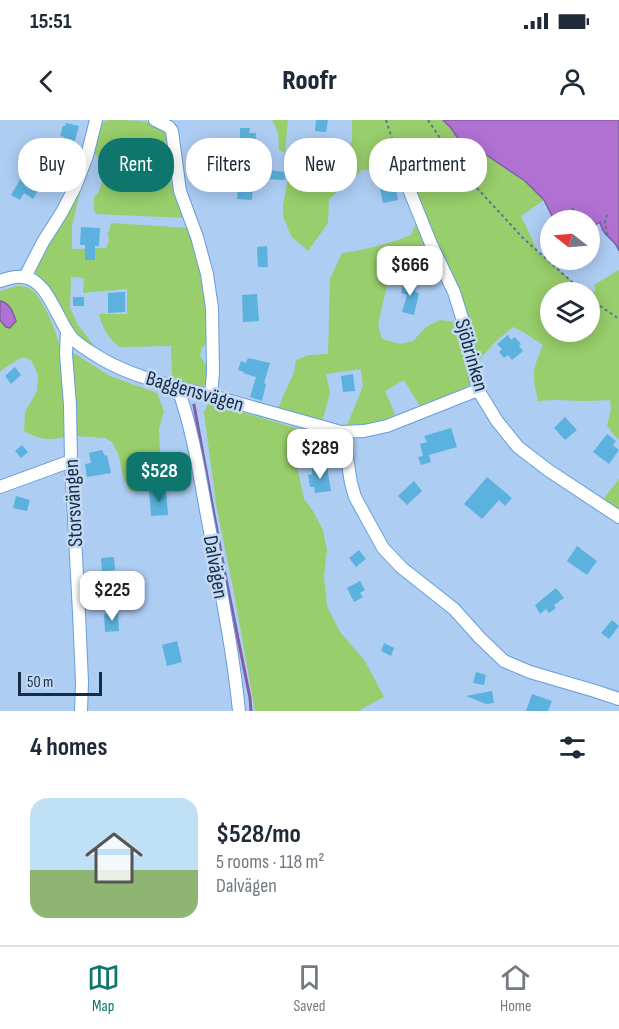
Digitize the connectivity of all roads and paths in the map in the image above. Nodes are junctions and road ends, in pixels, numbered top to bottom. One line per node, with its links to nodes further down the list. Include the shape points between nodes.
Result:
1 (96, 120): 9 (street, via 75,188)
2 (154, 120): 17 (street, via 172,131 180,191 207,274 212,308)
3 (387, 120): 5 (path)
4 (428, 120): 11 (path, via 465,174 524,239)
5 (392, 138)
6 (410, 192): 16 (street, Sjöbrinken, via 454,292)
7 (609, 213): 8 (path, via 605,221)
8 (607, 235)
9 (25, 277): 10 (street); 14 (street, Baggensvägen, via 47,294)
10 (0, 281)
11 (572, 282)
12 (600, 306): 13 (path)
13 (619, 319)
14 (67, 331): 15 (street, Baggensvägen, via 101,359); 19 (street, Storsvängen)
15 (178, 388): 17 (street, Baggensvägen); 24 (street, Dalvägen, via 191,431)
16 (478, 390): 18 (street, via 387,426); 21 (street, Sjöbrinken, via 518,447)
17 (211, 396): 18 (street, Baggensvägen)
18 (341, 432): 22 (street, via 356,497 383,548 402,568 454,609 504,661)
19 (71, 461): 20 (street); 23 (street, Storsvängen)
20 (0, 487)
21 (619, 517)
22 (619, 699)
23 (81, 711)
24 (239, 711)

